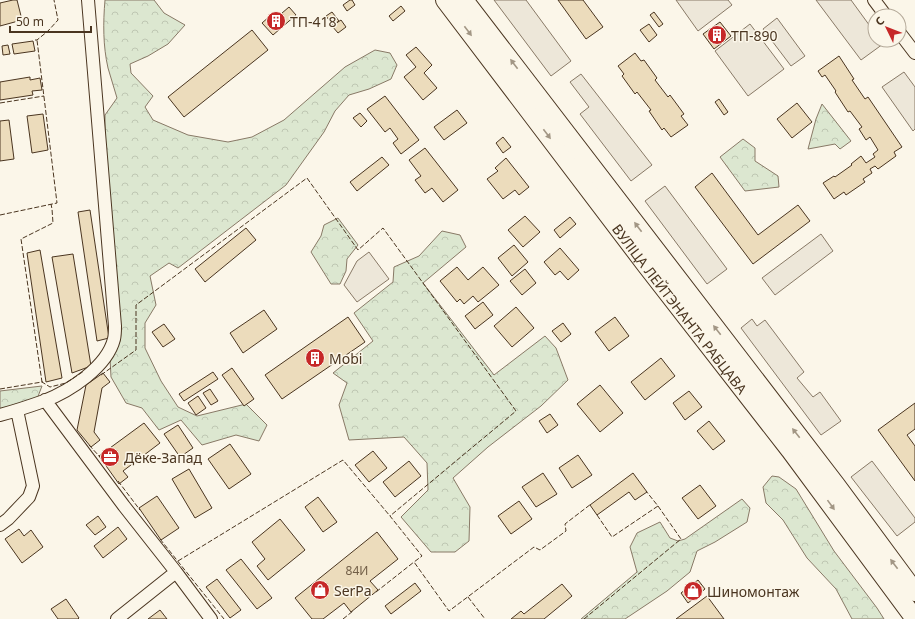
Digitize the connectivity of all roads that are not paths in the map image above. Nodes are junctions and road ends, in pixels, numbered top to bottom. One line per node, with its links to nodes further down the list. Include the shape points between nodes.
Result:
1 (88, 0): 6 (street, via 114,338 105,358 96,368 69,388)
2 (445, 0): 9 (highway, ВУЛІЦА ЛЕЙТЭНАНТА РАБЦАВА, one-way to 9, via 646,265)
3 (464, 0): 9 (highway, ВУЛІЦА ЛЕЙТЭНАНТА РАБЦАВА, one-way to 3)
4 (907, 42): 5 (street)
5 (915, 53)
6 (45, 400): 7 (street); 11 (street)
7 (17, 410): 8 (street); 10 (street, via 33,486 29,498)
8 (0, 415)
9 (814, 469): 12 (highway, ВУЛІЦА ЛЕЙТЭНАНТА РАБЦАВА, one-way to 9); 15 (highway, ВУЛІЦА ЛЕЙТЭНАНТА РАБЦАВА, one-way to 15)
10 (0, 525)
11 (176, 572): 13 (street); 14 (street)
12 (915, 592)
13 (117, 619)
14 (211, 619)
15 (915, 619)

